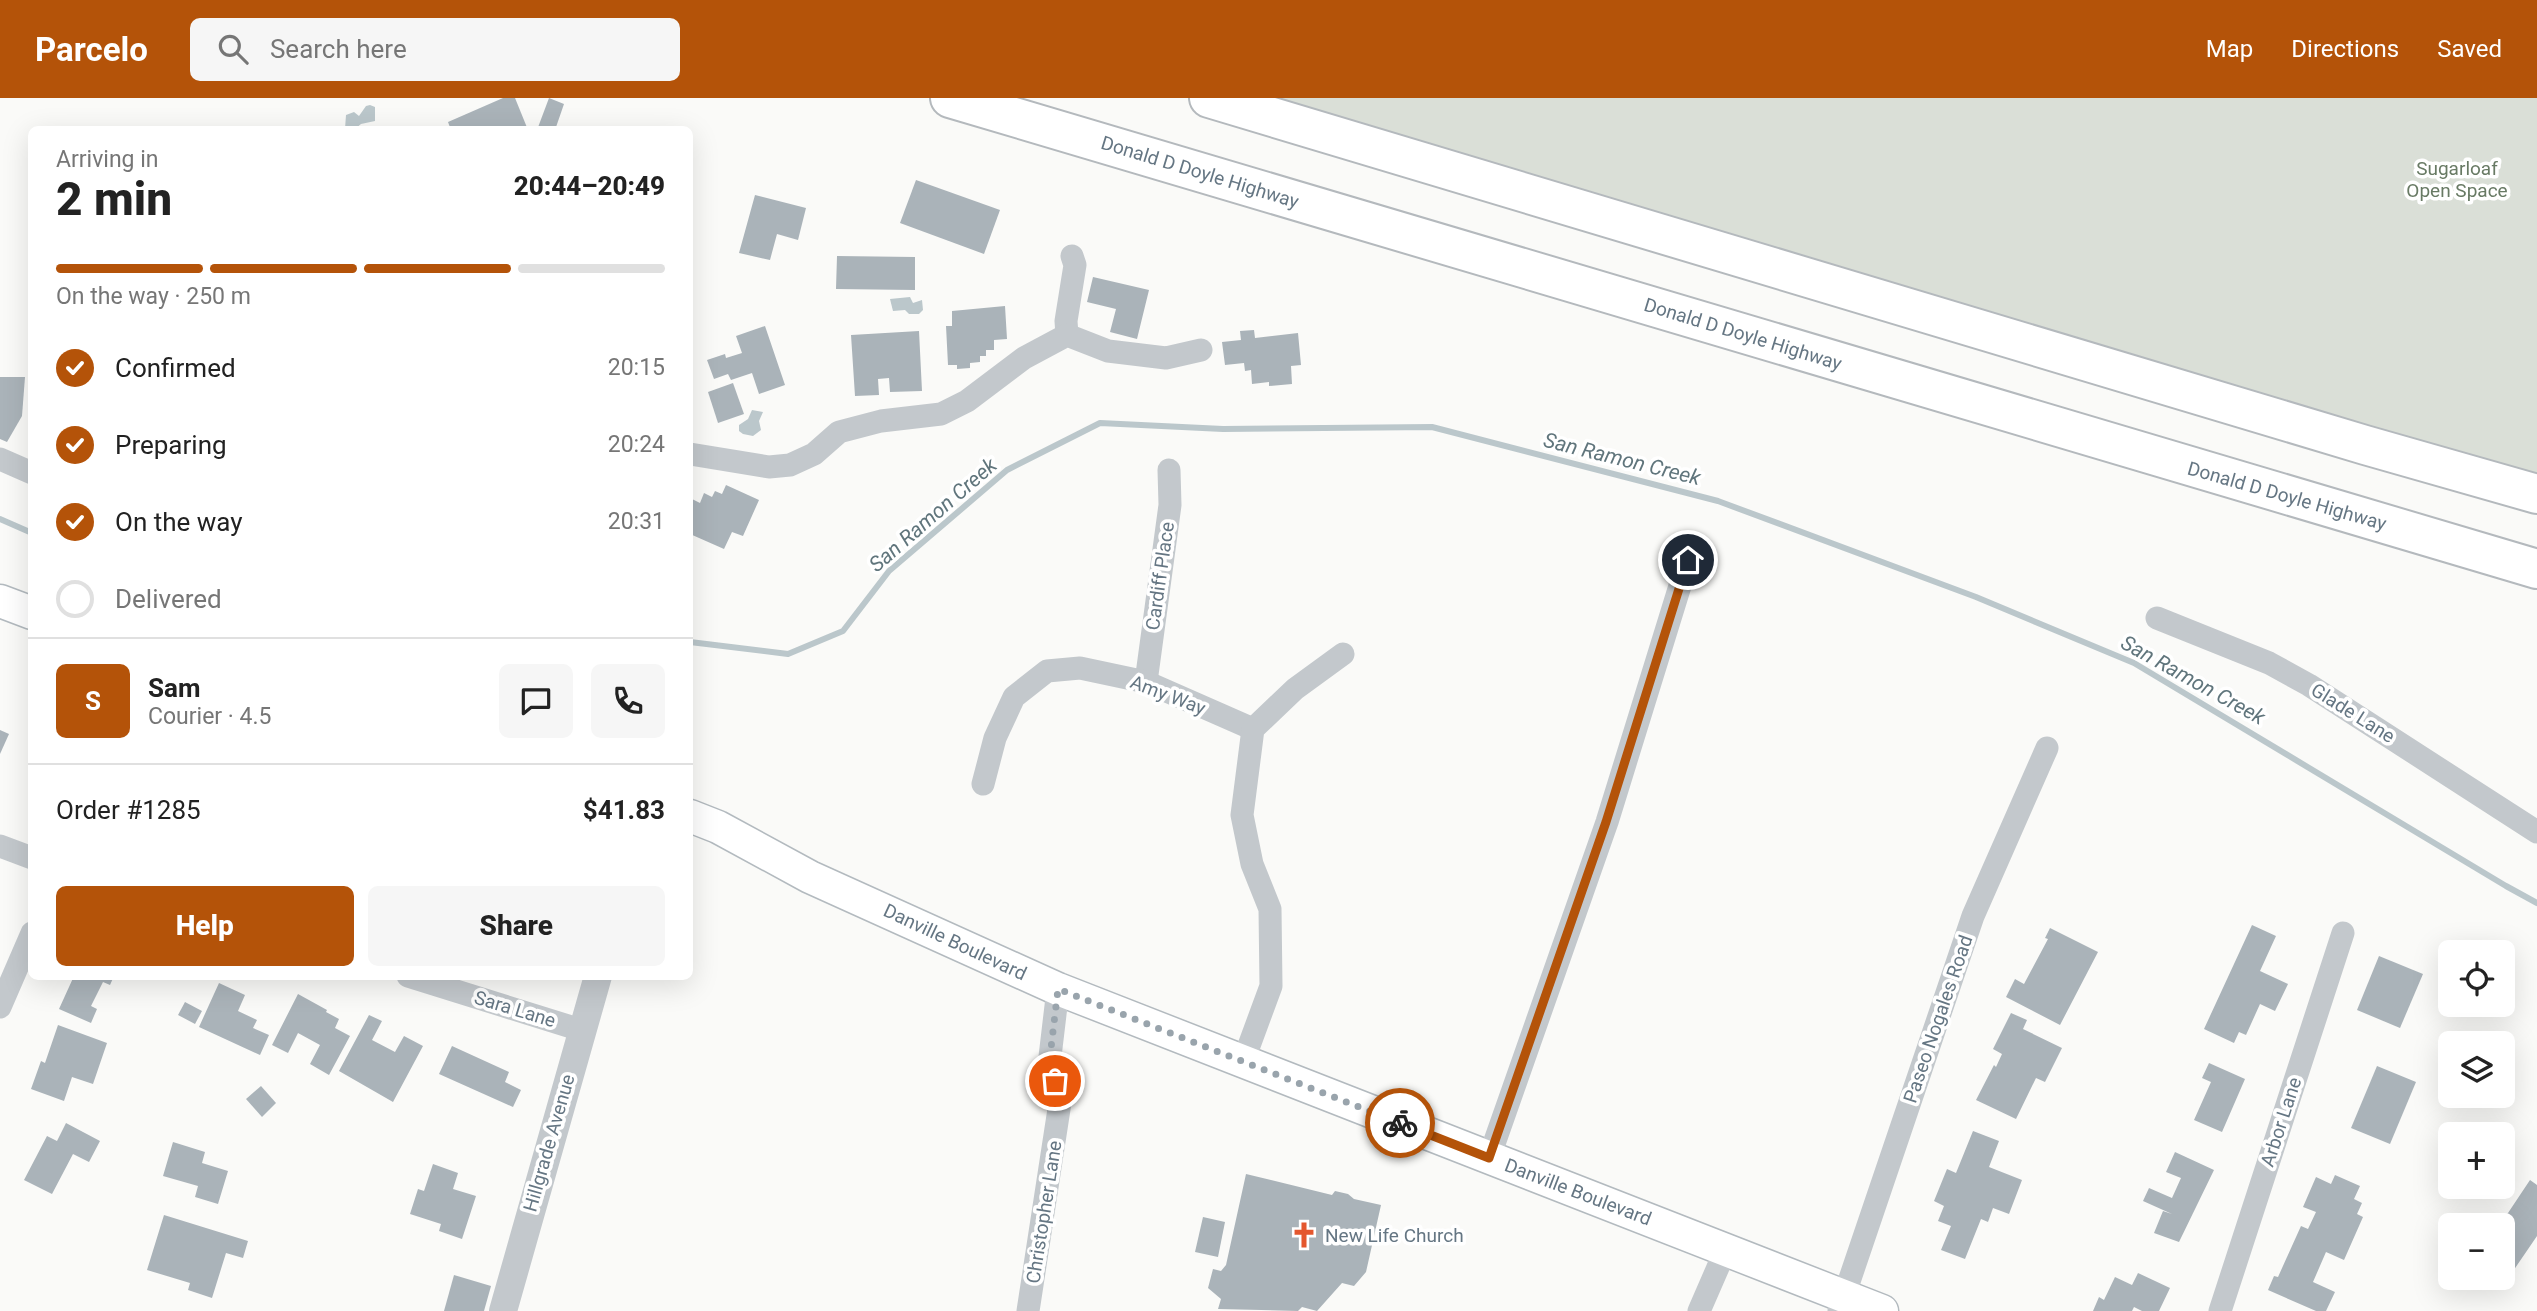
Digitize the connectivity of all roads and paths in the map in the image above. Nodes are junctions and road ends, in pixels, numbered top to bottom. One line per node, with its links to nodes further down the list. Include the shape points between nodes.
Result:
1 (950, 98): 12 (highway, Donald D Doyle Highway)
2 (1044, 98): 13 (highway)
3 (1209, 98): 11 (highway)
4 (1072, 256): 5 (street, via 1075,265)
5 (1067, 335): 6 (street, via 1108,351 1166,358); 7 (street, via 941,414 881,421 839,432 814,454 790,465 769,467)
6 (1201, 350)
7 (693, 454)
8 (0, 459): 10 (street)
9 (1169, 470): 21 (street, Cardiff Place, via 1170,505)
10 (28, 471)
11 (2537, 494)
12 (2328, 508): 15 (highway, Donald D Doyle Highway); 16 (highway, via 2378,541)
13 (2537, 547)
14 (1688, 560): 39 (street, via 1606,822)
15 (2537, 569)
16 (2537, 590)
17 (0, 601): 18 (main road)
18 (28, 612)
19 (2157, 618): 26 (street, Glade Lane, via 2269,663 2309,685)
20 (1343, 654): 22 (street, via 1295,689)
21 (1146, 682): 22 (street, Amy Way); 24 (street, Amy Way, via 1080,668 1047,671 1014,697 995,737)
22 (1253, 729): 38 (street, via 1242,815 1252,864 1270,909 1271,986)
23 (2047, 748): 41 (street, Paseo Nogales Road, via 1973,916)
24 (983, 784)
25 (693, 817): 30 (main road, Danville Boulevard)
26 (2537, 832)
27 (693, 838): 30 (main road, Danville Boulevard)
28 (0, 846): 29 (street)
29 (28, 856)
30 (810, 877): 35 (main road, Danville Boulevard)
31 (2343, 933): 46 (street, Arbor Lane)
32 (28, 942): 36 (street)
33 (421, 980): 37 (street, Sara Lane)
34 (597, 980): 37 (street, Hillgrade Avenue)
35 (1058, 989): 38 (main road, Danville Boulevard); 43 (street, Christopher Lane, via 1049,1065 1061,1096)
36 (0, 1007)
37 (581, 1030): 42 (street, Hillgrade Avenue)
38 (1243, 1062): 39 (main road, Danville Boulevard)
39 (1489, 1158): 40 (main road, Danville Boulevard)
40 (1726, 1248): 41 (main road, Danville Boulevard); 44 (street)
41 (1841, 1304): 45 (main road, Danville Boulevard)
42 (503, 1311)
43 (1028, 1311)
44 (1699, 1311)
45 (1882, 1311)
46 (2220, 1311)

